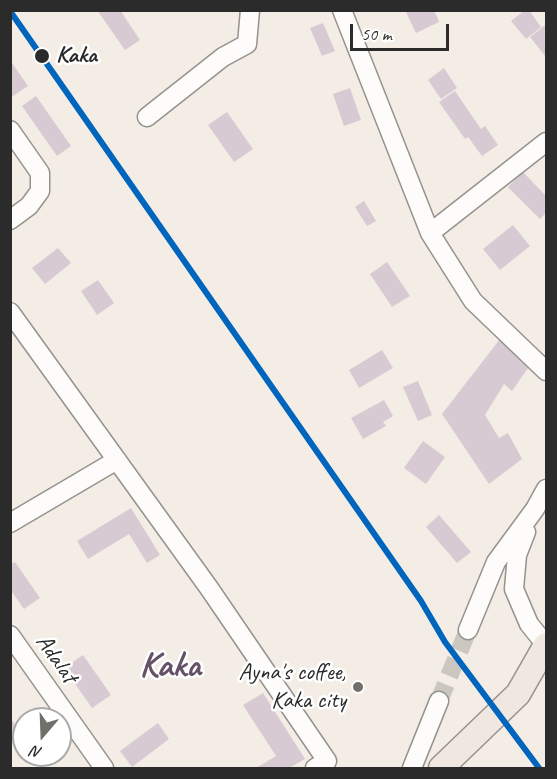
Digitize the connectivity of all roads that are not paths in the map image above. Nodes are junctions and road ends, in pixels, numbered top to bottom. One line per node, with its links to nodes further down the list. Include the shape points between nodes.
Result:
1 (250, 10): 3 (street, via 247,44 223,57)
2 (342, 10): 7 (street)
3 (147, 117)
4 (10, 130): 6 (street, via 40,173 40,190 29,206)
5 (546, 142): 7 (street)
6 (10, 220)
7 (430, 233): 9 (street, via 473,301)
8 (10, 312): 10 (street)
9 (546, 371)
10 (117, 459): 13 (street); 19 (street, via 327,761)
11 (546, 489): 12 (street)
12 (535, 509): 14 (street, via 496,562); 16 (street, via 517,555 514,590 529,624)
13 (10, 524)
14 (468, 630)
15 (10, 635): 18 (street, Adalat)
16 (546, 645): 21 (main road, via 518,694)
17 (439, 701): 20 (street)
18 (98, 767)
19 (315, 768)
20 (412, 768)
21 (441, 768)

